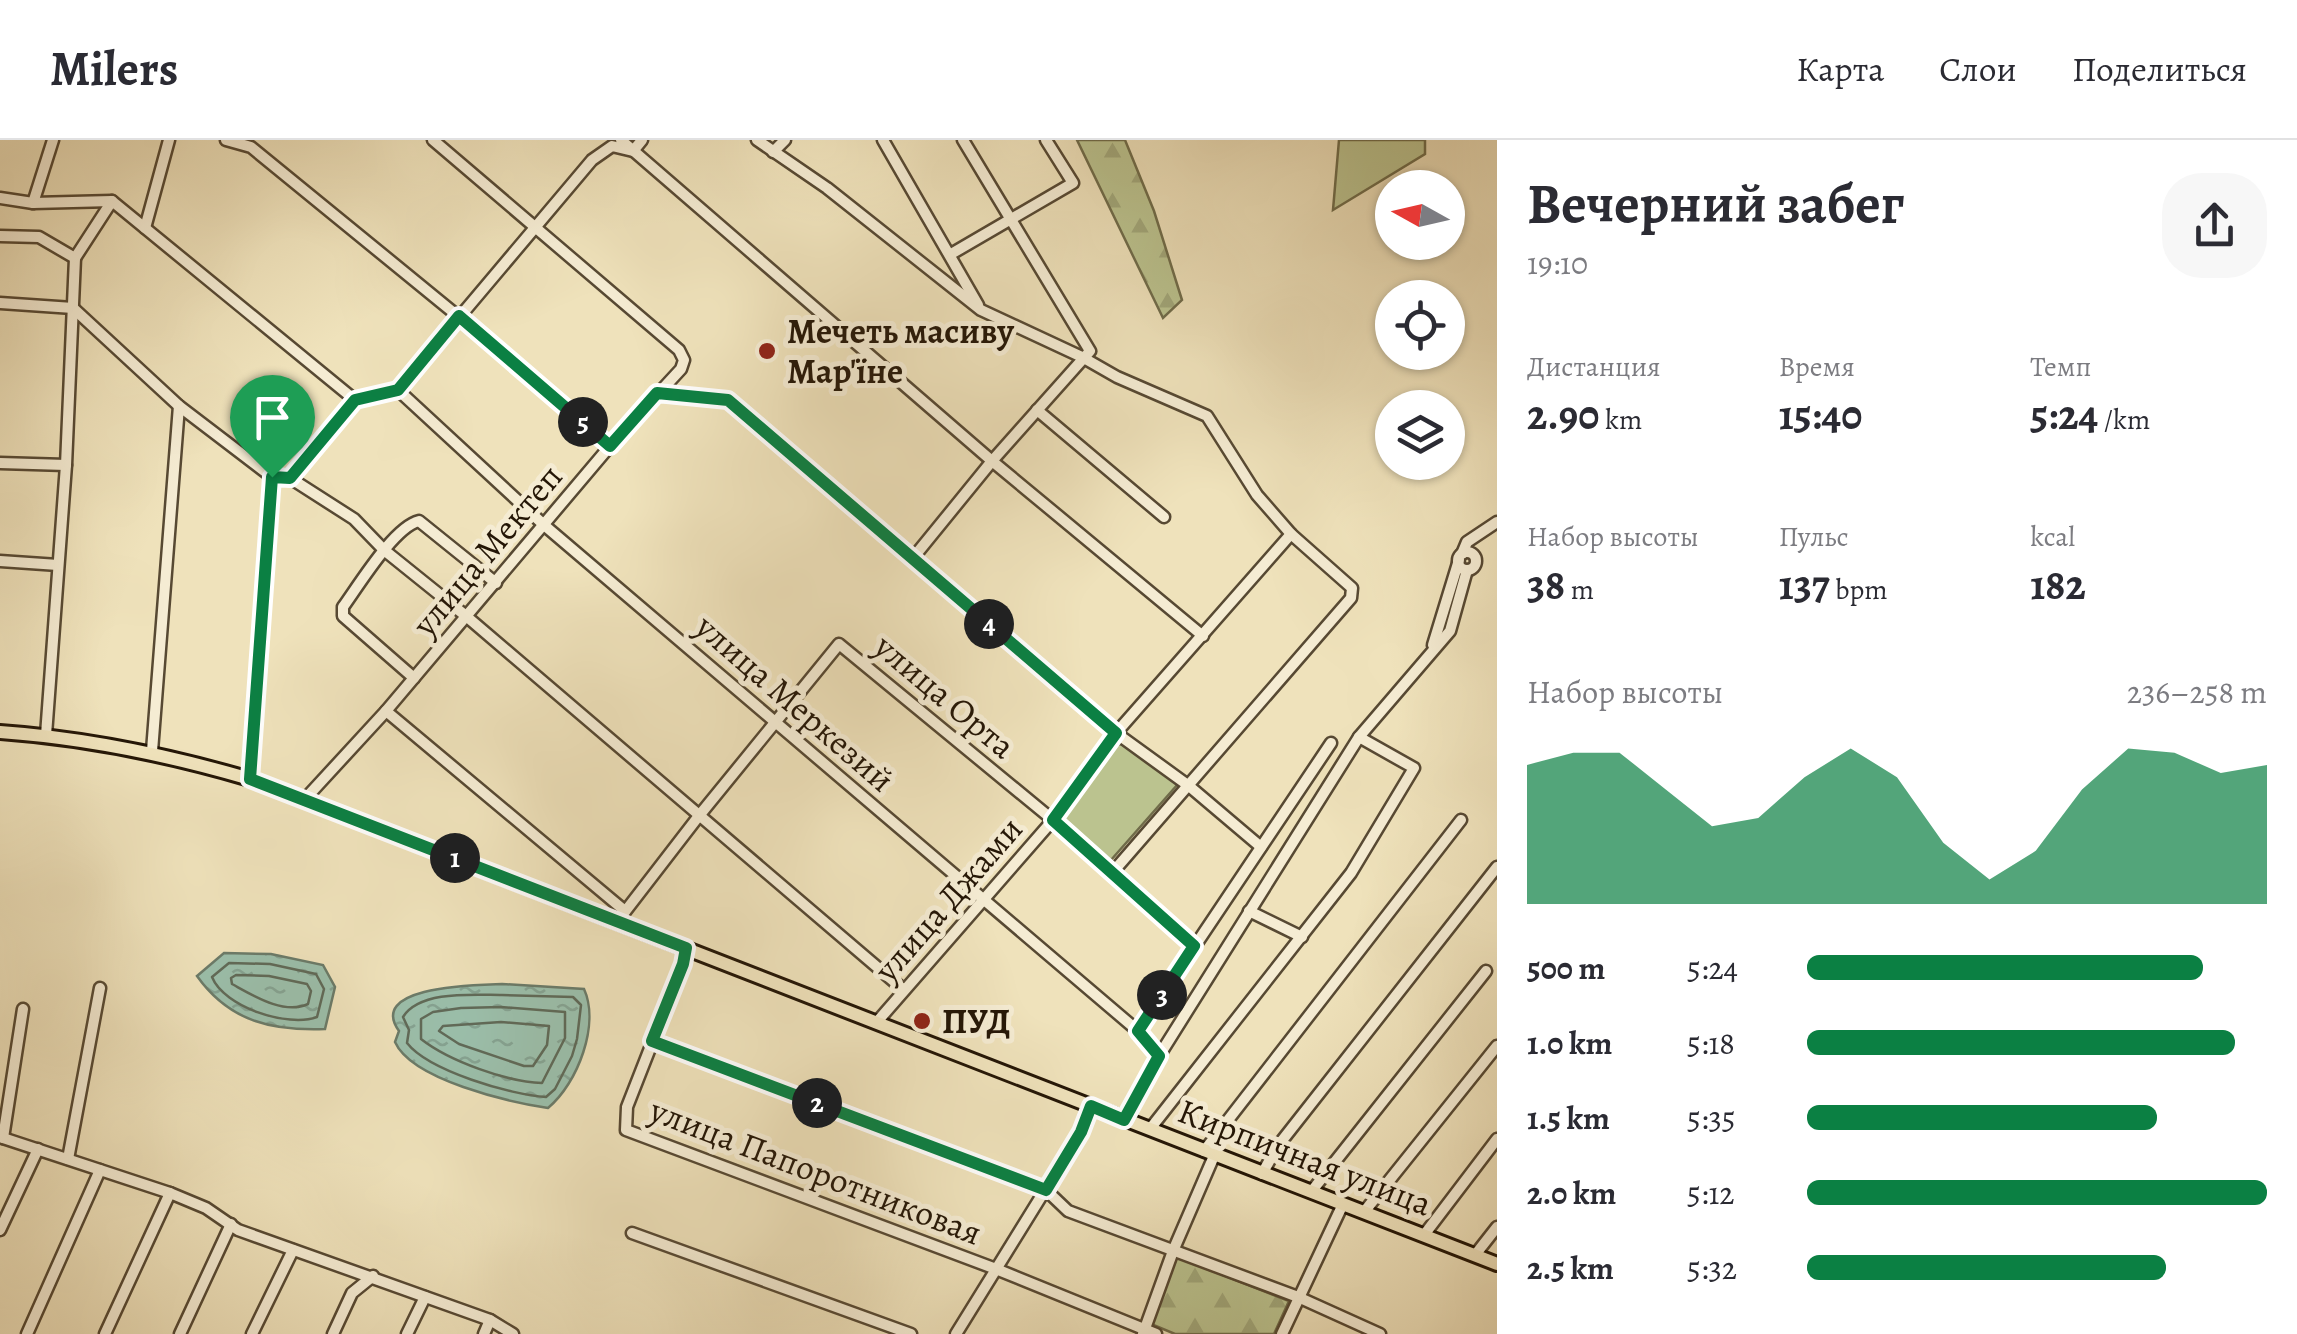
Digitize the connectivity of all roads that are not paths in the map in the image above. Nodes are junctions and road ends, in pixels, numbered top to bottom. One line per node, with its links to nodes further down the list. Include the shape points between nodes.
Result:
1 (53, 140): 16 (street)
2 (170, 140): 18 (street)
3 (226, 140): 26 (street, via 251,147)
4 (433, 140): 19 (street, улица Мектеп)
5 (621, 140): 12 (street)
6 (642, 140): 12 (street)
7 (757, 140): 13 (street)
8 (785, 140): 13 (street)
9 (883, 140): 21 (street)
10 (963, 140): 17 (street)
11 (1046, 140): 17 (street, via 1072,182)
12 (633, 151): 19 (street, via 612,146 592,160); 34 (street)
13 (772, 152): 25 (street)
14 (0, 198): 16 (street)
15 (112, 201): 16 (street); 18 (street); 22 (street)
16 (32, 203)
17 (1009, 217): 21 (street); 27 (street, via 1090,352)
18 (145, 228): 30 (street)
19 (536, 228): 26 (street); 29 (street, улица Мектеп, via 679,350 681,369)
20 (0, 236): 22 (street, via 39,237)
21 (951, 254): 25 (street)
22 (75, 258): 24 (street)
23 (0, 303): 24 (street)
24 (73, 308): 31 (street); 36 (street)
25 (981, 310): 27 (street)
26 (459, 316): 28 (street); 33 (street)
27 (1082, 357): 32 (street); 42 (street, via 1207,416 1257,495)
28 (398, 390): 30 (street); 41 (street, улица Меркезий)
29 (657, 393): 33 (street, улица Мектеп); 45 (street, via 728,400)
30 (355, 400): 38 (street)
31 (179, 406): 37 (street); 63 (street)
32 (1037, 410): 34 (street); 39 (street)
33 (610, 446): 41 (street, улица Мектеп)
34 (992, 461): 45 (street); 53 (street)
35 (0, 463): 36 (street)
36 (66, 465): 49 (street)
37 (272, 477): 38 (street); 64 (street)
38 (290, 478): 44 (street, via 354,520)
39 (1164, 517)
40 (1497, 522): 43 (street)
41 (544, 525): 51 (street, улица Мектеп); 57 (street, улица Меркезий)
42 (1291, 534): 53 (street, улица Джами); 65 (street, via 1352,588 1351,598)
43 (1468, 542): 46 (street); 47 (street)
44 (384, 550): 51 (street, via 419,521); 52 (street); 55 (street, via 343,607 344,616)
45 (913, 558): 59 (street)
46 (1460, 558): 47 (street); 50 (street); 54 (street, via 1438,636)
47 (1475, 558): 50 (street)
48 (0, 561): 49 (street)
49 (58, 565): 60 (street)
50 (1467, 570): 54 (street, via 1450,631)
51 (496, 583): 52 (street, улица Мектеп)
52 (466, 616): 55 (street, улица Мектеп); 67 (street)
53 (1203, 636): 59 (street, улица Джами)
54 (1420, 667): 61 (street)
55 (414, 678): 56 (street, улица Мектеп)
56 (386, 711): 66 (street, улица Мектеп); 75 (street)
57 (776, 722): 67 (street, улица Орта); 68 (street, улица Орта, via 840,644); 73 (street, улица Меркезий)
58 (0, 732): 60 (main road, Кирпичная улица)
59 (1116, 733): 65 (street); 68 (street, улица Джами)
60 (46, 735): 63 (main road, Кирпичная улица)
61 (1359, 738): 74 (street); 76 (street, via 1414,768 1352,873)
62 (1331, 742): 70 (street)
63 (152, 752): 64 (main road, Кирпичная улица)
64 (250, 779): 66 (main road, Кирпичная улица)
65 (1189, 786): 70 (street); 72 (street)
66 (305, 799): 75 (main road, Кирпичная улица)
67 (698, 817): 75 (street, улица Орта); 81 (street)
68 (1053, 820): 72 (street, улица Орта); 73 (street, улица Джами)
69 (1461, 820): 94 (street)
70 (1261, 846): 77 (street)
71 (1497, 867): 97 (street)
72 (1112, 873): 77 (street, улица Орта)
73 (983, 901): 81 (street, улица Джами); 84 (street, улица Меркезий)
74 (1249, 911): 76 (street); 87 (street)
75 (621, 917): 78 (main road, Кирпичная улица)
76 (1302, 936): 90 (street)
77 (1194, 946): 84 (street)
78 (686, 948): 83 (main road, Кирпичная улица); 85 (street, улица Папоротниковая)
79 (1486, 972): 99 (street)
80 (100, 988): 95 (street)
81 (904, 990): 83 (street, улица Джами)
82 (23, 1009): 91 (street)
83 (876, 1023): 88 (main road, Кирпичная улица)
84 (1138, 1031): 87 (street, улица Меркезий)
85 (652, 1041): 98 (street); 112 (street, улица Папоротниковая, via 627,1108 626,1130)
86 (1497, 1046): 102 (street)
87 (1159, 1056): 89 (street)
88 (1091, 1106): 89 (main road, Кирпичная улица); 98 (street)
89 (1124, 1120): 90 (main road, Кирпичная улица)
90 (1150, 1130): 94 (main road, Кирпичная улица)
91 (2, 1137): 93 (street)
92 (1497, 1139): 107 (street)
93 (38, 1148): 95 (street); 105 (street)
94 (1209, 1153): 97 (main road, Кирпичная улица); 109 (street)
95 (68, 1159): 96 (street)
96 (100, 1170): 100 (street); 118 (street)
97 (1262, 1174): 99 (main road, Кирпичная улица)
98 (1046, 1190): 109 (street, via 1068,1211); 112 (street)
99 (1310, 1192): 101 (main road, Кирпичная улица)
100 (170, 1193): 103 (street); 119 (street)
101 (1343, 1204): 102 (main road, Кирпичная улица); 115 (street)
102 (1364, 1212): 107 (main road, Кирпичная улица)
103 (231, 1224): 108 (street); 120 (street)
104 (1497, 1227): 110 (street)
105 (0, 1230)
106 (632, 1233): 126 (street)
107 (1424, 1236): 110 (main road, Кирпичная улица)
108 (293, 1250): 113 (street); 121 (street)
109 (1173, 1251): 115 (street); 117 (street)
110 (1475, 1255): 111 (main road, Кирпичная улица)
111 (1497, 1264)
112 (996, 1270): 117 (street); 127 (street)
113 (372, 1276): 114 (street); 122 (street, via 352,1293)
114 (424, 1297): 116 (street); 123 (street)
115 (1298, 1297): 128 (street); 129 (street)
116 (490, 1320): 124 (street); 125 (street)
117 (1148, 1333)
118 (27, 1334)
119 (105, 1334)
120 (180, 1334)
121 (252, 1334)
122 (333, 1334)
123 (407, 1334)
124 (484, 1334)
125 (513, 1334)
126 (912, 1334)
127 (956, 1334)
128 (1282, 1334)
129 (1380, 1334)

